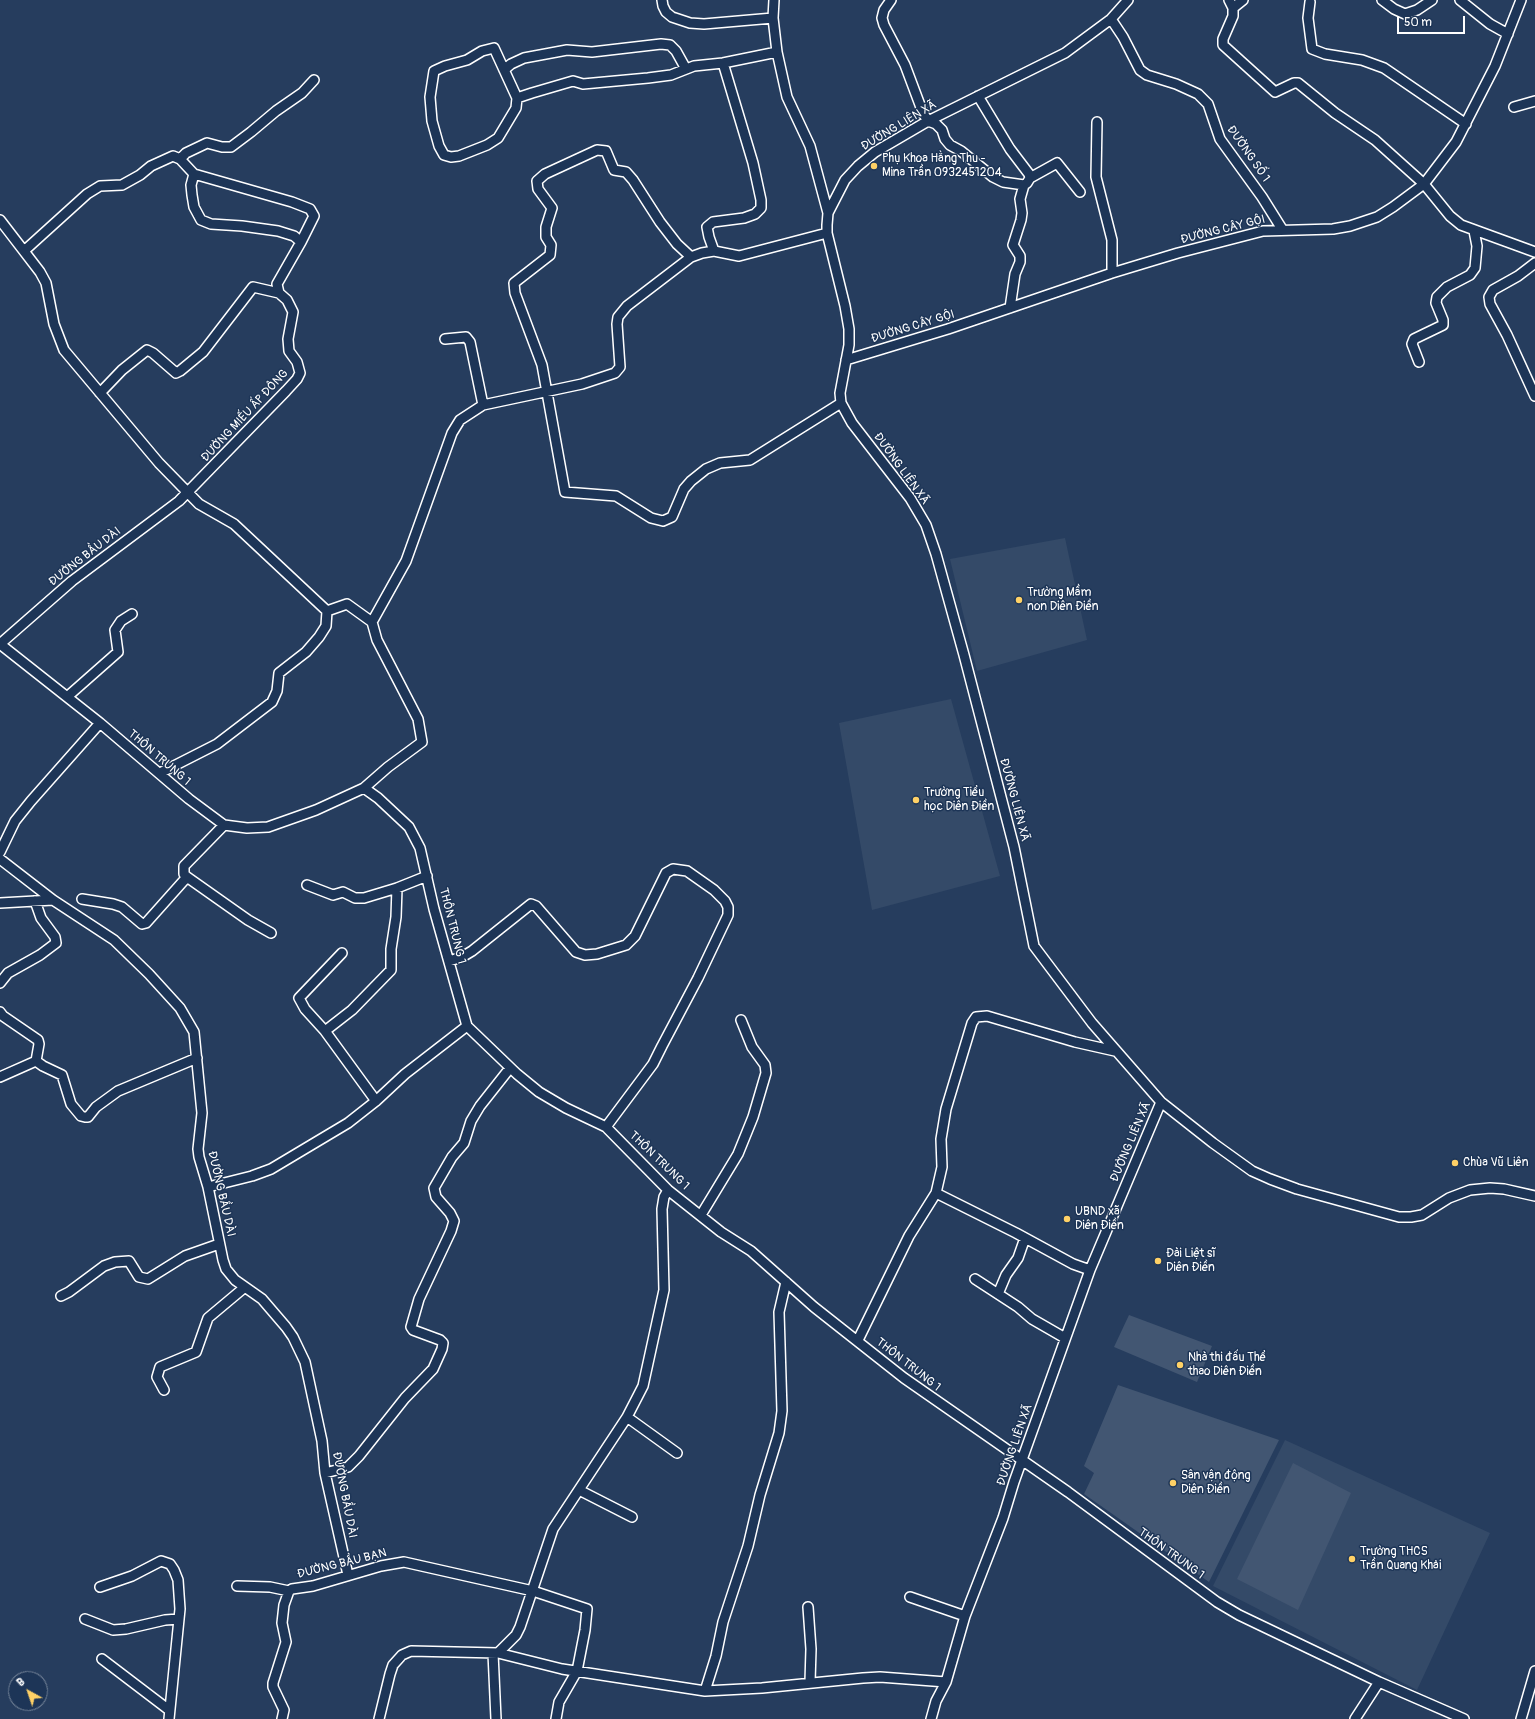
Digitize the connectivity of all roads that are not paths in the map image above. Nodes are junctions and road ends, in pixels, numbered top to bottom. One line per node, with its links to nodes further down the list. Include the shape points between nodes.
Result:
1 (662, 0): 12 (street, via 666,12 672,17 690,23)
2 (774, 0): 12 (street)
3 (891, 0): 24 (street, via 884,10 884,25 905,65)
4 (1128, 0): 13 (street, ĐƯỜNG LIÊN XÃ)
5 (1243, 0): 11 (street)
6 (1382, 0): 7 (street, via 1405,14)
7 (1432, 0)
8 (1460, 0): 14 (street, via 1490,24)
9 (1520, 0): 14 (street, ĐƯỜNG CÂY GỘI)
10 (1310, 2): 26 (street, via 1308,18 1312,49 1367,61 1384,68)
11 (1231, 4): 30 (street, via 1233,16 1223,45 1233,56 1275,92 1298,83 1375,140)
12 (773, 18): 15 (street)
13 (1111, 19): 20 (street, ĐƯỜNG LIÊN XÃ, via 1065,53); 34 (street, ĐƯỜNG SỐ 1, via 1140,70 1198,94 1208,104 1220,139 1262,196)
14 (1508, 34): 26 (street, ĐƯỜNG CÂY GỘI)
15 (778, 52): 16 (street); 32 (street, via 787,98 810,146)
16 (723, 63): 17 (street); 39 (street, via 753,163 761,208 756,214 744,218 713,222 708,227)
17 (686, 69): 18 (street, via 670,45 661,44 592,52 567,50 524,58 510,64); 21 (street, via 670,75 648,78 583,84 573,81)
18 (504, 70): 21 (street); 21 (street, via 494,48 434,71 430,97 432,121 444,155 459,156 498,138 516,108)
19 (314, 80): 27 (street, via 302,93 231,146 222,147 207,143 186,153)
20 (978, 96): 24 (street, ĐƯỜNG LIÊN XÃ); 29 (street, via 1023,166)
21 (516, 98)
22 (1535, 101): 23 (street)
23 (1514, 107)
24 (928, 121): 29 (street, via 942,130 950,145 993,177 1003,182); 32 (street, ĐƯỜNG LIÊN XÃ, via 875,152 858,166 845,180)
25 (1097, 122): 43 (street, via 1096,177 1112,240)
26 (1466, 124): 30 (street, ĐƯỜNG CÂY GỘI, via 1456,142)
27 (180, 159): 28 (street); 38 (street, via 173,156 164,159 122,185 100,186 87,194)
28 (194, 174): 37 (street, via 192,195 194,207 201,220 211,224 278,231 294,236); 37 (street, via 310,209 314,216)
29 (1027, 181): 31 (street, via 1057,162); 45 (street, via 1020,199 1021,220 1013,245 1020,256 1020,262 1015,274)
30 (1424, 184): 34 (street, ĐƯỜNG CÂY GỘI, via 1393,207 1363,222 1333,228); 35 (street, via 1450,216)
31 (1080, 192)
32 (828, 213): 36 (street, ĐƯỜNG LIÊN XÃ)
33 (0, 220): 38 (street)
34 (1282, 229): 43 (street, ĐƯỜNG CÂY GỘI, via 1246,236)
35 (1474, 231): 40 (street); 48 (street, via 1477,246 1475,268 1470,275 1437,297 1436,303 1443,325 1414,339 1412,344)
36 (827, 233): 39 (street, via 738,256); 47 (street, ĐƯỜNG LIÊN XÃ, via 849,329)
37 (301, 242): 44 (street, via 277,284)
38 (24, 251): 50 (street, via 46,283 54,324 64,350)
39 (714, 251): 41 (street, via 702,252)
40 (1535, 252)
41 (691, 257): 49 (street, via 627,306 618,317 620,366 614,373 582,384); 49 (street, via 660,222 634,180 626,172 614,170 606,151 597,150 544,174 537,181 538,189 552,208 546,227 546,237 551,245 550,255 514,283 515,293 542,365)
42 (1535, 263): 51 (street, via 1493,290 1489,297 1490,304)
43 (1112, 273): 45 (street, ĐƯỜNG CÂY GỘI)
44 (279, 293): 50 (street, via 253,287 203,352 176,374 147,350 122,370); 54 (street, ĐƯỜNG MIẾU ẤP ĐÔNG, via 292,312 289,351 300,373)
45 (1010, 308): 47 (street, ĐƯỜNG CÂY GỘI)
46 (445, 340): 53 (street, via 466,336 470,342)
47 (846, 360): 52 (street, ĐƯỜNG LIÊN XÃ)
48 (1419, 362)
49 (546, 390): 52 (street, via 565,492 616,496 651,518 663,521 672,518 684,489 706,469 720,463 750,460); 53 (street)
50 (100, 393): 54 (street)
51 (1535, 396)
52 (840, 402): 82 (street, ĐƯỜNG LIÊN XÃ, via 852,423 910,498 926,525 964,655 1014,847 1034,946)
53 (483, 405): 57 (street, via 460,420 452,433 406,561)
54 (187, 493): 55 (street, via 207,510 234,524); 58 (street, ĐƯỜNG BẦU DÀI, via 72,581)
55 (327, 611): 57 (street, via 347,604); 61 (street, via 326,626 319,637 306,652 279,673 277,691 272,702 217,744)
56 (132, 614): 59 (street, via 121,621 115,630 118,652)
57 (372, 622): 62 (street, via 377,640 418,719 422,742)
58 (0, 644): 59 (street, THÔN TRUNG 1)
59 (67, 697): 60 (street, THÔN TRUNG 1)
60 (100, 723): 61 (street, THÔN TRUNG 1); 64 (street, via 31,800 15,821)
61 (160, 773): 63 (street, THÔN TRUNG 1)
62 (364, 788): 63 (street, THÔN TRUNG 1, via 316,810 268,827); 66 (street, THÔN TRUNG 1, via 409,827 420,848)
63 (224, 825): 67 (street, via 184,866 184,874)
64 (0, 852)
65 (0, 859): 71 (street, ĐƯỜNG BẦU DÀI)
66 (427, 876): 69 (street); 76 (street, THÔN TRUNG 1)
67 (187, 877): 70 (street, via 146,923 142,924 113,904); 74 (street)
68 (307, 885): 69 (street, via 333,895 343,892 354,898 364,898)
69 (397, 888): 81 (street, via 391,970 357,1005)
70 (82, 899)
71 (54, 900): 72 (street); 83 (street, ĐƯỜNG BẦU DÀI, via 114,940 149,974 187,1018 194,1032)
72 (35, 901): 73 (street); 77 (street, via 56,943 8,973)
73 (0, 903)
74 (271, 934)
75 (342, 953): 81 (street, via 299,998 305,1009)
76 (448, 961): 80 (street, THÔN TRUNG 1); 89 (street, via 472,951 531,904 536,906 576,952 585,955 596,954 626,945 635,936 666,873 673,869 687,871 725,901 728,915 653,1064)
77 (0, 983)
78 (0, 1012): 84 (street, via 38,1040)
79 (741, 1020): 94 (street, via 752,1047 765,1065 766,1073 753,1117 738,1154)
80 (467, 1026): 85 (street, THÔN TRUNG 1); 87 (street, via 405,1074)
81 (325, 1031): 87 (street)
82 (1115, 1051): 88 (street, ĐƯỜNG LIÊN XÃ); 92 (street, via 987,1016 976,1017 946,1109 941,1138 942,1167)
83 (197, 1058): 84 (street, via 118,1091 96,1107 88,1117 81,1116 71,1104 62,1075); 90 (street, ĐƯỜNG BẦU DÀI, via 202,1113 198,1149)
84 (36, 1061): 86 (street)
85 (510, 1068): 89 (street, THÔN TRUNG 1, via 539,1092); 109 (street, via 480,1106 471,1121 464,1143 452,1157 434,1188 436,1197 454,1221 419,1299 410,1327 440,1340 443,1343 442,1350 433,1369 404,1398 359,1456 348,1467)
86 (0, 1078)
87 (376, 1101): 90 (street, via 348,1123 271,1169)
88 (1161, 1102): 93 (street, via 1252,1171 1297,1189 1400,1217 1422,1215 1449,1198 1470,1190 1504,1189); 97 (street, ĐƯỜNG LIÊN XÃ)
89 (606, 1127): 91 (street, THÔN TRUNG 1)
90 (208, 1187): 96 (street, ĐƯỜNG BẦU DÀI)
91 (668, 1190): 94 (street, THÔN TRUNG 1); 106 (street, via 662,1210 663,1296 643,1386)
92 (936, 1193): 95 (street); 104 (street, via 909,1236)
93 (1535, 1196)
94 (701, 1216): 99 (street, THÔN TRUNG 1, via 751,1251)
95 (1026, 1238): 97 (street, via 1073,1264); 101 (street)
96 (219, 1244): 100 (street, ĐƯỜNG BẦU DÀI, via 226,1269); 102 (street, via 185,1256 148,1279 139,1277 129,1261 115,1262 104,1266)
97 (1090, 1270): 103 (street, ĐƯỜNG LIÊN XÃ)
98 (975, 1279): 101 (street)
99 (786, 1282): 104 (street, THÔN TRUNG 1); 129 (street, via 779,1312 782,1411 779,1434)
100 (245, 1287): 105 (street, via 208,1318 196,1352 160,1367 157,1377); 109 (street, ĐƯỜNG BẦU DÀI, via 262,1299 278,1316 300,1350 318,1422)
101 (998, 1294): 103 (street, via 1032,1319)
102 (61, 1296)
103 (1065, 1338): 108 (street, ĐƯỜNG LIÊN XÃ)
104 (858, 1340): 108 (street, THÔN TRUNG 1, via 904,1378)
105 (164, 1390)
106 (627, 1417): 107 (street); 110 (street)
107 (677, 1453)
108 (1022, 1461): 119 (street, ĐƯỜNG LIÊN XÃ); 128 (street, THÔN TRUNG 1, via 1217,1602)
109 (325, 1473): 112 (street, ĐƯỜNG BẦU DÀI)
110 (579, 1490): 111 (street); 116 (street, via 553,1529)
111 (632, 1518)
112 (348, 1575): 115 (street, ĐƯỜNG BẦU BẠN); 116 (street, ĐƯỜNG BẦU BẠN, via 404,1562)
113 (237, 1586): 115 (street, via 270,1587)
114 (100, 1587): 121 (street, via 164,1561 170,1564 178,1580)
115 (289, 1591): 131 (street, ĐƯỜNG BẦU BẠN, via 282,1623 286,1642 272,1686 284,1710)
116 (533, 1591): 122 (street, via 516,1635); 124 (street, ĐƯỜNG BẦU BẠN, via 587,1609)
117 (910, 1597): 119 (street)
118 (808, 1607): 126 (street)
119 (965, 1616): 127 (street, ĐƯỜNG LIÊN XÃ)
120 (85, 1619): 121 (street, via 113,1630)
121 (179, 1619): 130 (street)
122 (495, 1653): 124 (street); 132 (street, via 411,1651 402,1655 390,1674); 133 (street)
123 (102, 1659): 130 (street)
124 (577, 1671): 129 (street); 134 (street, via 559,1702)
125 (1535, 1671): 138 (street)
126 (810, 1682): 127 (street, via 880,1677); 129 (street)
127 (946, 1682): 135 (street, ĐƯỜNG LIÊN XÃ)
128 (1379, 1682): 136 (street); 137 (street, THÔN TRUNG 1)
129 (705, 1691)
130 (169, 1715)
131 (282, 1719)
132 (379, 1719)
133 (496, 1719)
134 (556, 1719)
135 (931, 1719)
136 (1355, 1719)
137 (1464, 1719)
138 (1521, 1719)

